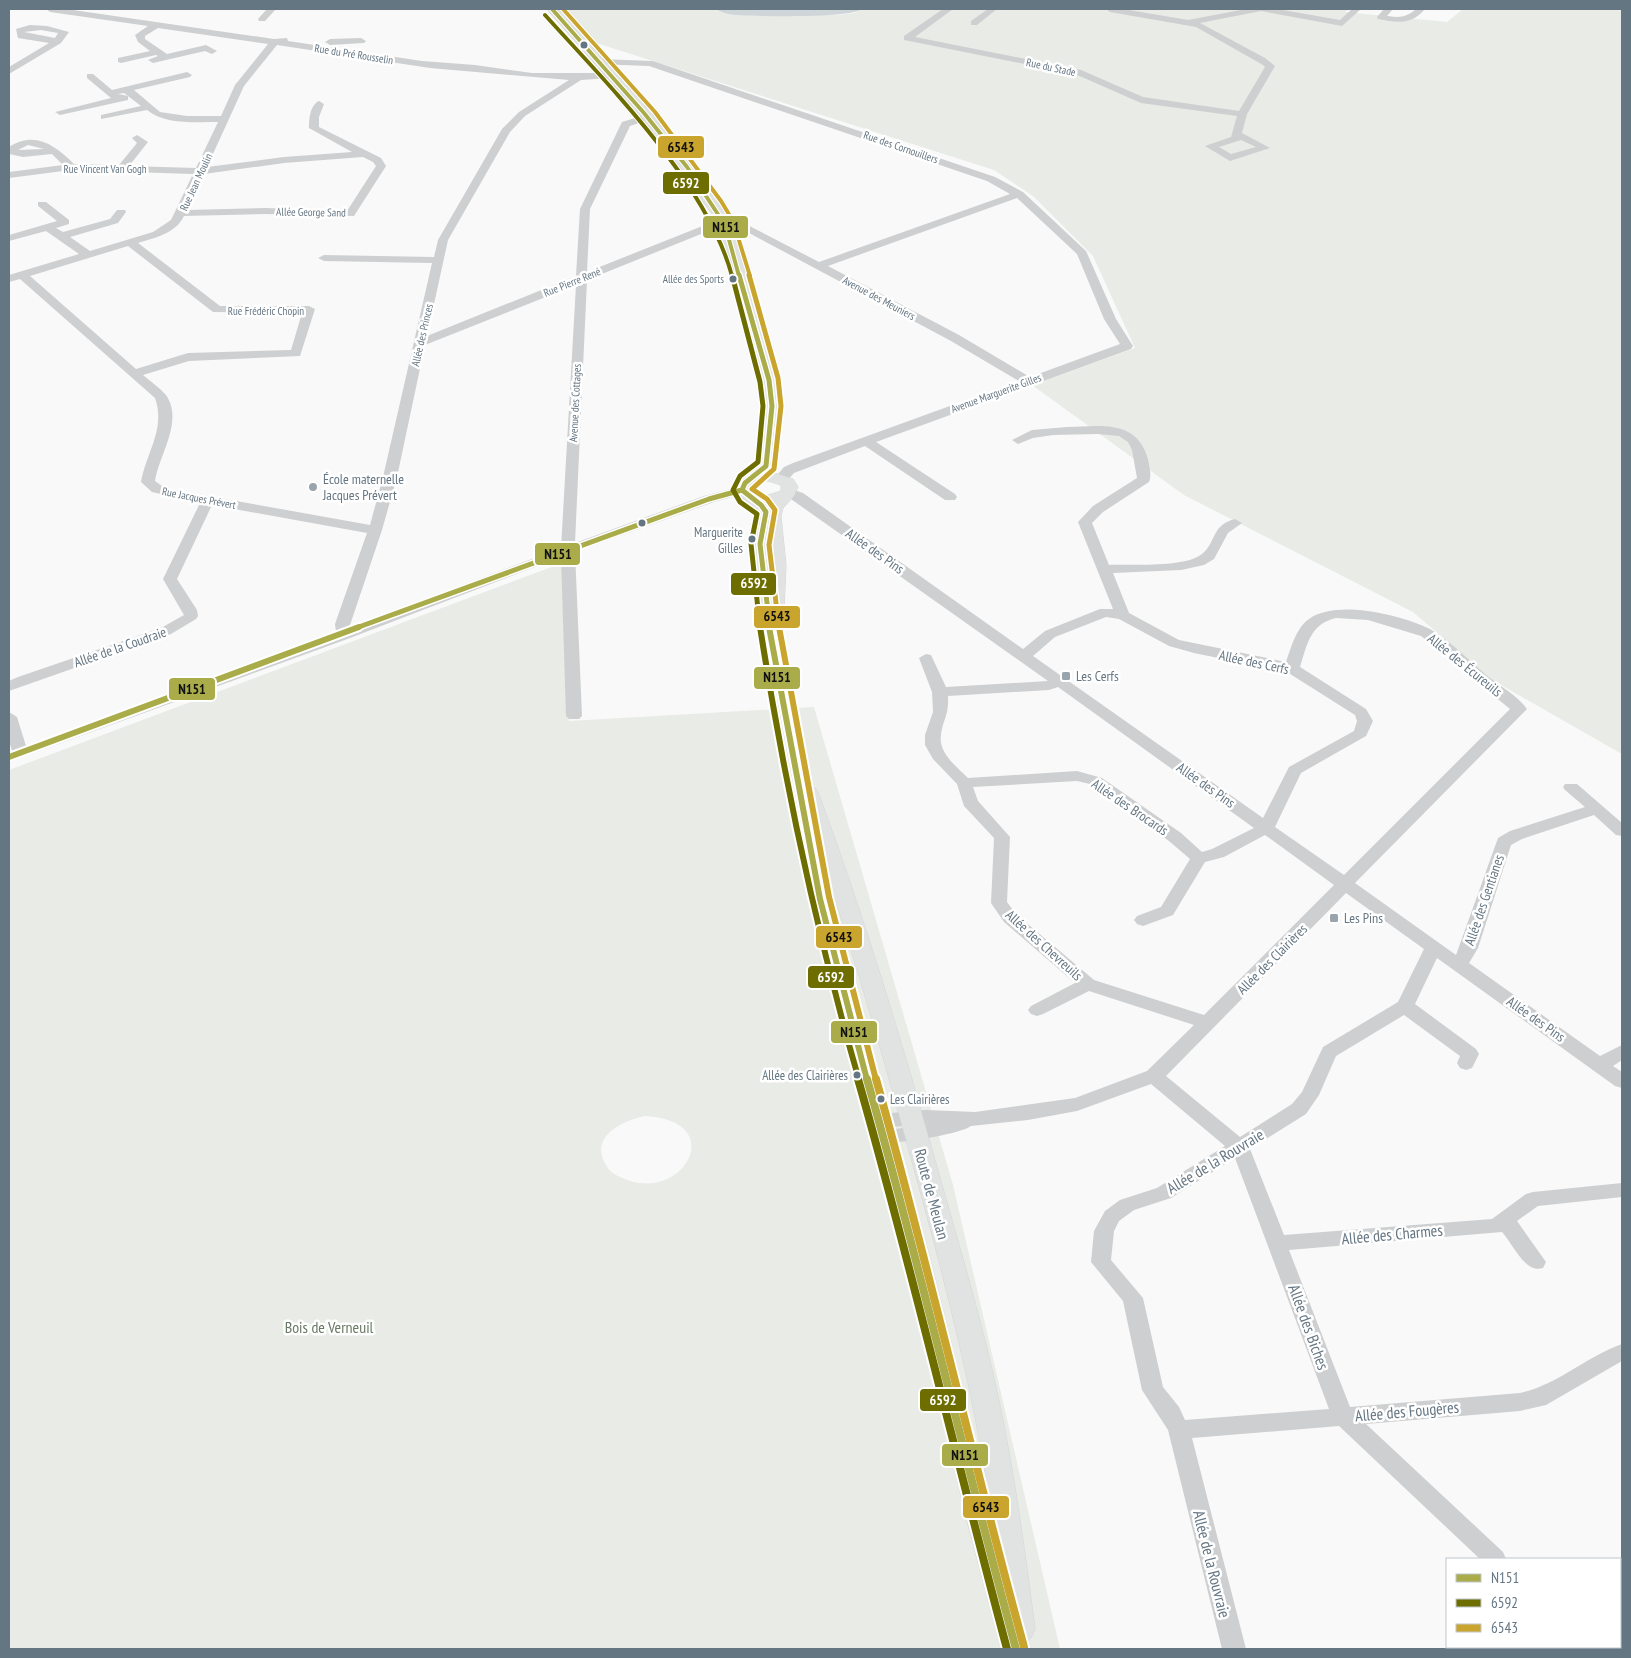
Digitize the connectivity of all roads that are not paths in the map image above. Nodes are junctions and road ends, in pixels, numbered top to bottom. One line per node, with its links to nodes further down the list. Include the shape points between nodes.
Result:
1 (50, 9): 16 (street, Rue du Pré Rousselin)
2 (272, 9): 15 (street)
3 (544, 9): 30 (main road)
4 (552, 9): 28 (main road)
5 (949, 9): 38 (street, Rue du Stade, via 907,38 1078,72 1141,100)
6 (973, 9): 13 (street)
7 (1110, 9): 17 (street)
8 (1258, 9): 17 (street)
9 (1264, 9): 10 (street, via 1342,23)
10 (1357, 9)
11 (1389, 9): 12 (street, via 1381,17 1402,21 1410,20)
12 (1422, 9)
13 (991, 10): 18 (street)
14 (142, 12): 16 (street)
15 (262, 19)
16 (132, 20): 19 (street, Rue du Pré Rousselin)
17 (1186, 22): 38 (street, via 1209,29 1270,66)
18 (974, 23)
19 (158, 24): 23 (street, Rue du Pré Rousselin); 26 (street, via 140,35)
20 (352, 32): 24 (street)
21 (58, 41): 29 (street)
22 (361, 41): 24 (street)
23 (276, 42): 24 (street, via 298,38); 32 (street, Rue du Pré Rousselin, via 445,67 531,77); 41 (street, Rue Jean Moulin, via 240,85)
24 (328, 42)
25 (212, 51): 26 (street, via 206,48)
26 (155, 56): 27 (street); 33 (street, via 182,76)
27 (121, 60)
28 (599, 62): 30 (main road); 51 (street, Rue des Cornouillers, via 650,63 960,167)
29 (9, 71)
30 (606, 75): 32 (street, Rue du Pré Rousselin); 40 (main road)
31 (90, 76): 34 (street)
32 (577, 78): 62 (street, Allée des Princes, via 522,114 506,132 443,240)
33 (130, 93): 34 (street); 36 (street)
34 (114, 96): 37 (street)
35 (320, 104): 46 (street, via 314,117 314,128)
36 (149, 107): 39 (street); 41 (street, via 157,114 169,117)
37 (60, 112)
38 (1242, 114): 42 (street)
39 (104, 117)
40 (645, 118): 55 (main road); 65 (street, Avenue des Cottages, via 626,124 585,209)
41 (224, 119): 49 (street, Rue Jean Moulin)
42 (1237, 134): 42 (street, via 1244,137 1265,148 1230,158 1210,146 1236,139)
43 (157, 139): 44 (street)
44 (140, 140): 48 (street)
45 (9, 151): 47 (street, via 23,154 56,151)
46 (364, 154): 49 (street); 54 (street, Allée George Sand, via 377,160 380,166 350,214)
47 (71, 167): 48 (street, Rue Vincent Van Gogh); 50 (street, Rue Vincent Van Gogh)
48 (123, 167): 49 (street, Rue Vincent Van Gogh)
49 (201, 171): 54 (street, Rue Jean Moulin)
50 (9, 175)
51 (1019, 194): 63 (street); 68 (street, Rue des Cornouillers, via 1082,253 1110,318)
52 (42, 204): 56 (street, via 65,222)
53 (121, 212): 57 (street, via 114,221)
54 (180, 213): 59 (street, Rue Jean Moulin, via 168,228)
55 (721, 225): 63 (street, Avenue des Meuniers, via 738,223); 65 (street, Rue Pierre René); 73 (main road, via 759,380)
56 (48, 227): 57 (street); 58 (street)
57 (62, 236): 60 (street)
58 (9, 238)
59 (130, 242): 60 (street, Rue Jean Moulin); 69 (street, Rue Frédéric Chopin, via 217,310 309,309 296,353 188,357)
60 (88, 255): 64 (street, Rue Jean Moulin)
61 (324, 258): 62 (street)
62 (439, 260): 67 (street, Allée des Princes)
63 (818, 266): 70 (street, Avenue des Meuniers, via 955,338)
64 (22, 275): 66 (street, Rue Jean Moulin); 69 (street, Rue Jacques Prévert)
65 (582, 278): 67 (street, Rue Pierre René); 81 (street, Avenue des Cottages)
66 (9, 279)
67 (420, 342): 80 (street, Allée des Princes)
68 (1127, 346): 70 (street, Avenue Marguerite Gilles)
69 (136, 373): 78 (street, Rue Jacques Prévert, via 161,398 167,411 166,425 148,482 165,492)
70 (1029, 382): 72 (street, Avenue Marguerite Gilles)
71 (1018, 440): 82 (street, via 1030,434 1107,430 1120,431 1131,437 1144,465 1144,479 1098,509 1085,522)
72 (866, 441): 74 (street, Avenue Marguerite Gilles); 77 (street)
73 (767, 458): 74 (street); 75 (main road); 76 (main road)
74 (798, 466): 75 (street, Avenue Marguerite Gilles, via 789,470)
75 (783, 486): 76 (main road, via 767,500); 76 (main road, via 760,476); 85 (main road, Route de Meulan, via 773,516 778,565); 86 (street, Allée des Pins)
76 (747, 490): 81 (street, via 716,497); 85 (main road, Route de Meulan, via 766,512 760,555)
77 (950, 497)
78 (208, 500): 80 (street, Rue Jacques Prévert); 90 (street, Allée de la Coudraie, via 170,579 171,586 189,606 191,616 166,631)
79 (1234, 523): 82 (street, via 1222,531 1210,556 1199,562 1181,566)
80 (375, 530): 84 (street, Allée des Princes, via 342,624)
81 (568, 550): 84 (street); 93 (street, Avenue des Cottages)
82 (1106, 569): 83 (street)
83 (1124, 615): 86 (street, Allée des Cerfs, via 1105,612 1070,624 1050,634); 88 (street, Allée des Cerfs, via 1174,643)
84 (345, 635): 96 (street)
85 (773, 648): 95 (main road, Route de Meulan)
86 (1023, 656): 89 (street, Allée des Pins)
87 (926, 658): 91 (street, Allée des Chevreuils)
88 (1292, 668): 92 (street, Allée des Écureuils, via 1312,623 1322,616 1355,614 1410,626 1426,633); 100 (street, Allée des Cerfs, via 1361,712 1365,721 1353,740 1295,770)
89 (1059, 682): 91 (street, via 1049,686); 100 (street, Allée des Pins)
90 (9, 687)
91 (940, 692): 97 (street, Allée des Chevreuils, via 940,712 933,744 939,756)
92 (1519, 709): 103 (street, Allée des Clairières)
93 (574, 716)
94 (9, 718): 96 (street)
95 (792, 750): 116 (main road, Route de Meulan, via 850,906); 117 (main road, Route de Meulan, via 820,899)
96 (14, 755)
97 (964, 783): 102 (street, Allée des Brocards, via 1077,776 1096,781); 107 (street, Allée des Chevreuils, via 970,802 1002,837 999,903 1010,918)
98 (1571, 788): 99 (street)
99 (1596, 809): 101 (street); 106 (street, Allée des Gentianes, via 1516,835 1504,842 1469,948)
100 (1266, 828): 102 (street, via 1218,853); 103 (street, Allée des Pins)
101 (1622, 831)
102 (1199, 858): 104 (street, via 1167,911)
103 (1346, 884): 105 (street, Allée des Pins); 110 (street, Allée des Clairières)
104 (1143, 920)
105 (1434, 947): 106 (street, Allée des Pins); 108 (street)
106 (1459, 965): 113 (street, Allée des Pins)
107 (1088, 984): 109 (street, Allée des Chevreuils); 110 (street, Allée des Chevreuils)
108 (1406, 1006): 112 (street, via 1470,1054); 118 (street, Allée de la Rouvraie, via 1329,1052 1310,1095 1299,1109)
109 (1037, 1010)
110 (1209, 1023): 114 (street, Allée des Clairières)
111 (1622, 1051): 113 (street)
112 (1466, 1063)
113 (1601, 1065): 115 (street, Allée des Pins)
114 (1154, 1076): 116 (street, Allée des Clairières, via 1077,1104 1028,1114); 118 (street, Allée des Biches)
115 (1622, 1080)
116 (914, 1126): 117 (street, Allée des Clairières); 128 (main road, Route de Meulan, via 982,1382 1009,1537)
117 (881, 1129): 127 (main road, Route de Meulan)
118 (1240, 1147): 121 (street, Allée des Biches); 125 (street, Allée de la Rouvraie, via 1164,1193 1126,1205 1112,1216 1104,1232 1101,1262 1133,1298 1153,1390 1171,1413)
119 (1622, 1190): 120 (street, Allée des Charmes, via 1533,1199)
120 (1504, 1220): 121 (street, Allée des Charmes, via 1496,1226); 122 (street)
121 (1278, 1243): 124 (street, Allée des Biches)
122 (1536, 1262)
123 (1622, 1353): 124 (street, Allée des Fougères, via 1546,1396 1520,1402)
124 (1343, 1416): 125 (street, Allée des Fougères); 126 (street, Allée des Biches)
125 (1179, 1430): 129 (street, Allée de la Rouvraie)
126 (1494, 1558)
127 (1016, 1649)
128 (1024, 1649)
129 (1234, 1649)

